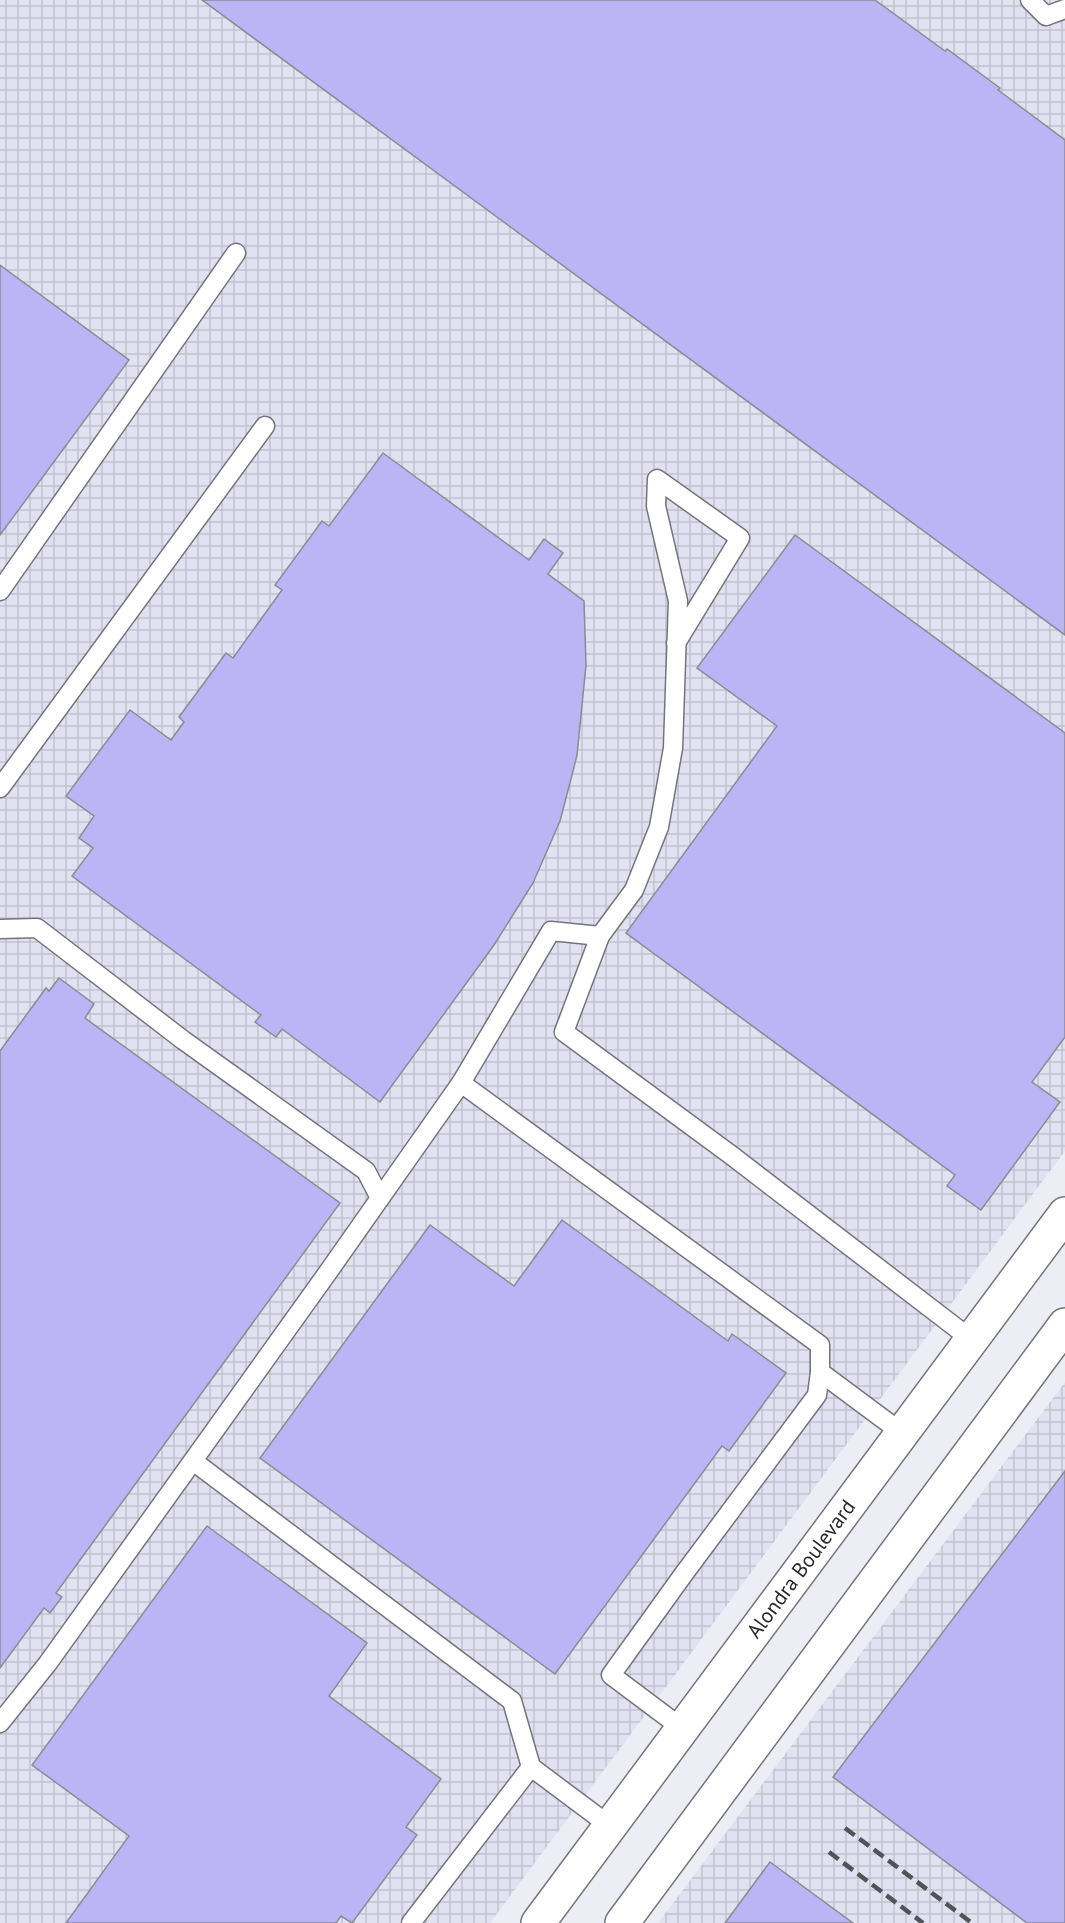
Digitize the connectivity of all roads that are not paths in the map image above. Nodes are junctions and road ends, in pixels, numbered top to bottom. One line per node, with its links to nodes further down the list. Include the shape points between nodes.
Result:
1 (1030, 0): 2 (lane, via 1046,16)
2 (1065, 9)
3 (236, 253): 5 (lane)
4 (265, 426): 7 (lane)
5 (0, 591)
6 (676, 643): 6 (lane, via 678,601 656,506 657,479 740,538); 9 (lane, via 673,748 659,827 634,890)
7 (0, 788)
8 (0, 929): 11 (lane, via 37,928 183,1040 366,1171)
9 (600, 936): 10 (lane, via 551,931); 14 (lane, via 564,1032)
10 (461, 1083): 11 (lane); 15 (lane, via 820,1345)
11 (380, 1198): 17 (lane)
12 (1065, 1214): 14 (main road, Alondra Boulevard)
13 (1065, 1324): 24 (main road)
14 (972, 1340): 16 (main road, Alondra Boulevard)
15 (820, 1372): 16 (lane); 19 (lane, via 817,1395 610,1675)
16 (902, 1433): 19 (main road, Alondra Boulevard)
17 (193, 1461): 18 (lane, via 48,1663); 20 (lane, via 512,1701)
18 (0, 1723)
19 (683, 1729): 21 (main road, Alondra Boulevard)
20 (531, 1767): 21 (lane); 22 (lane)
21 (610, 1826): 23 (main road, Alondra Boulevard)
22 (411, 1923)
23 (538, 1923)
24 (622, 1923)

